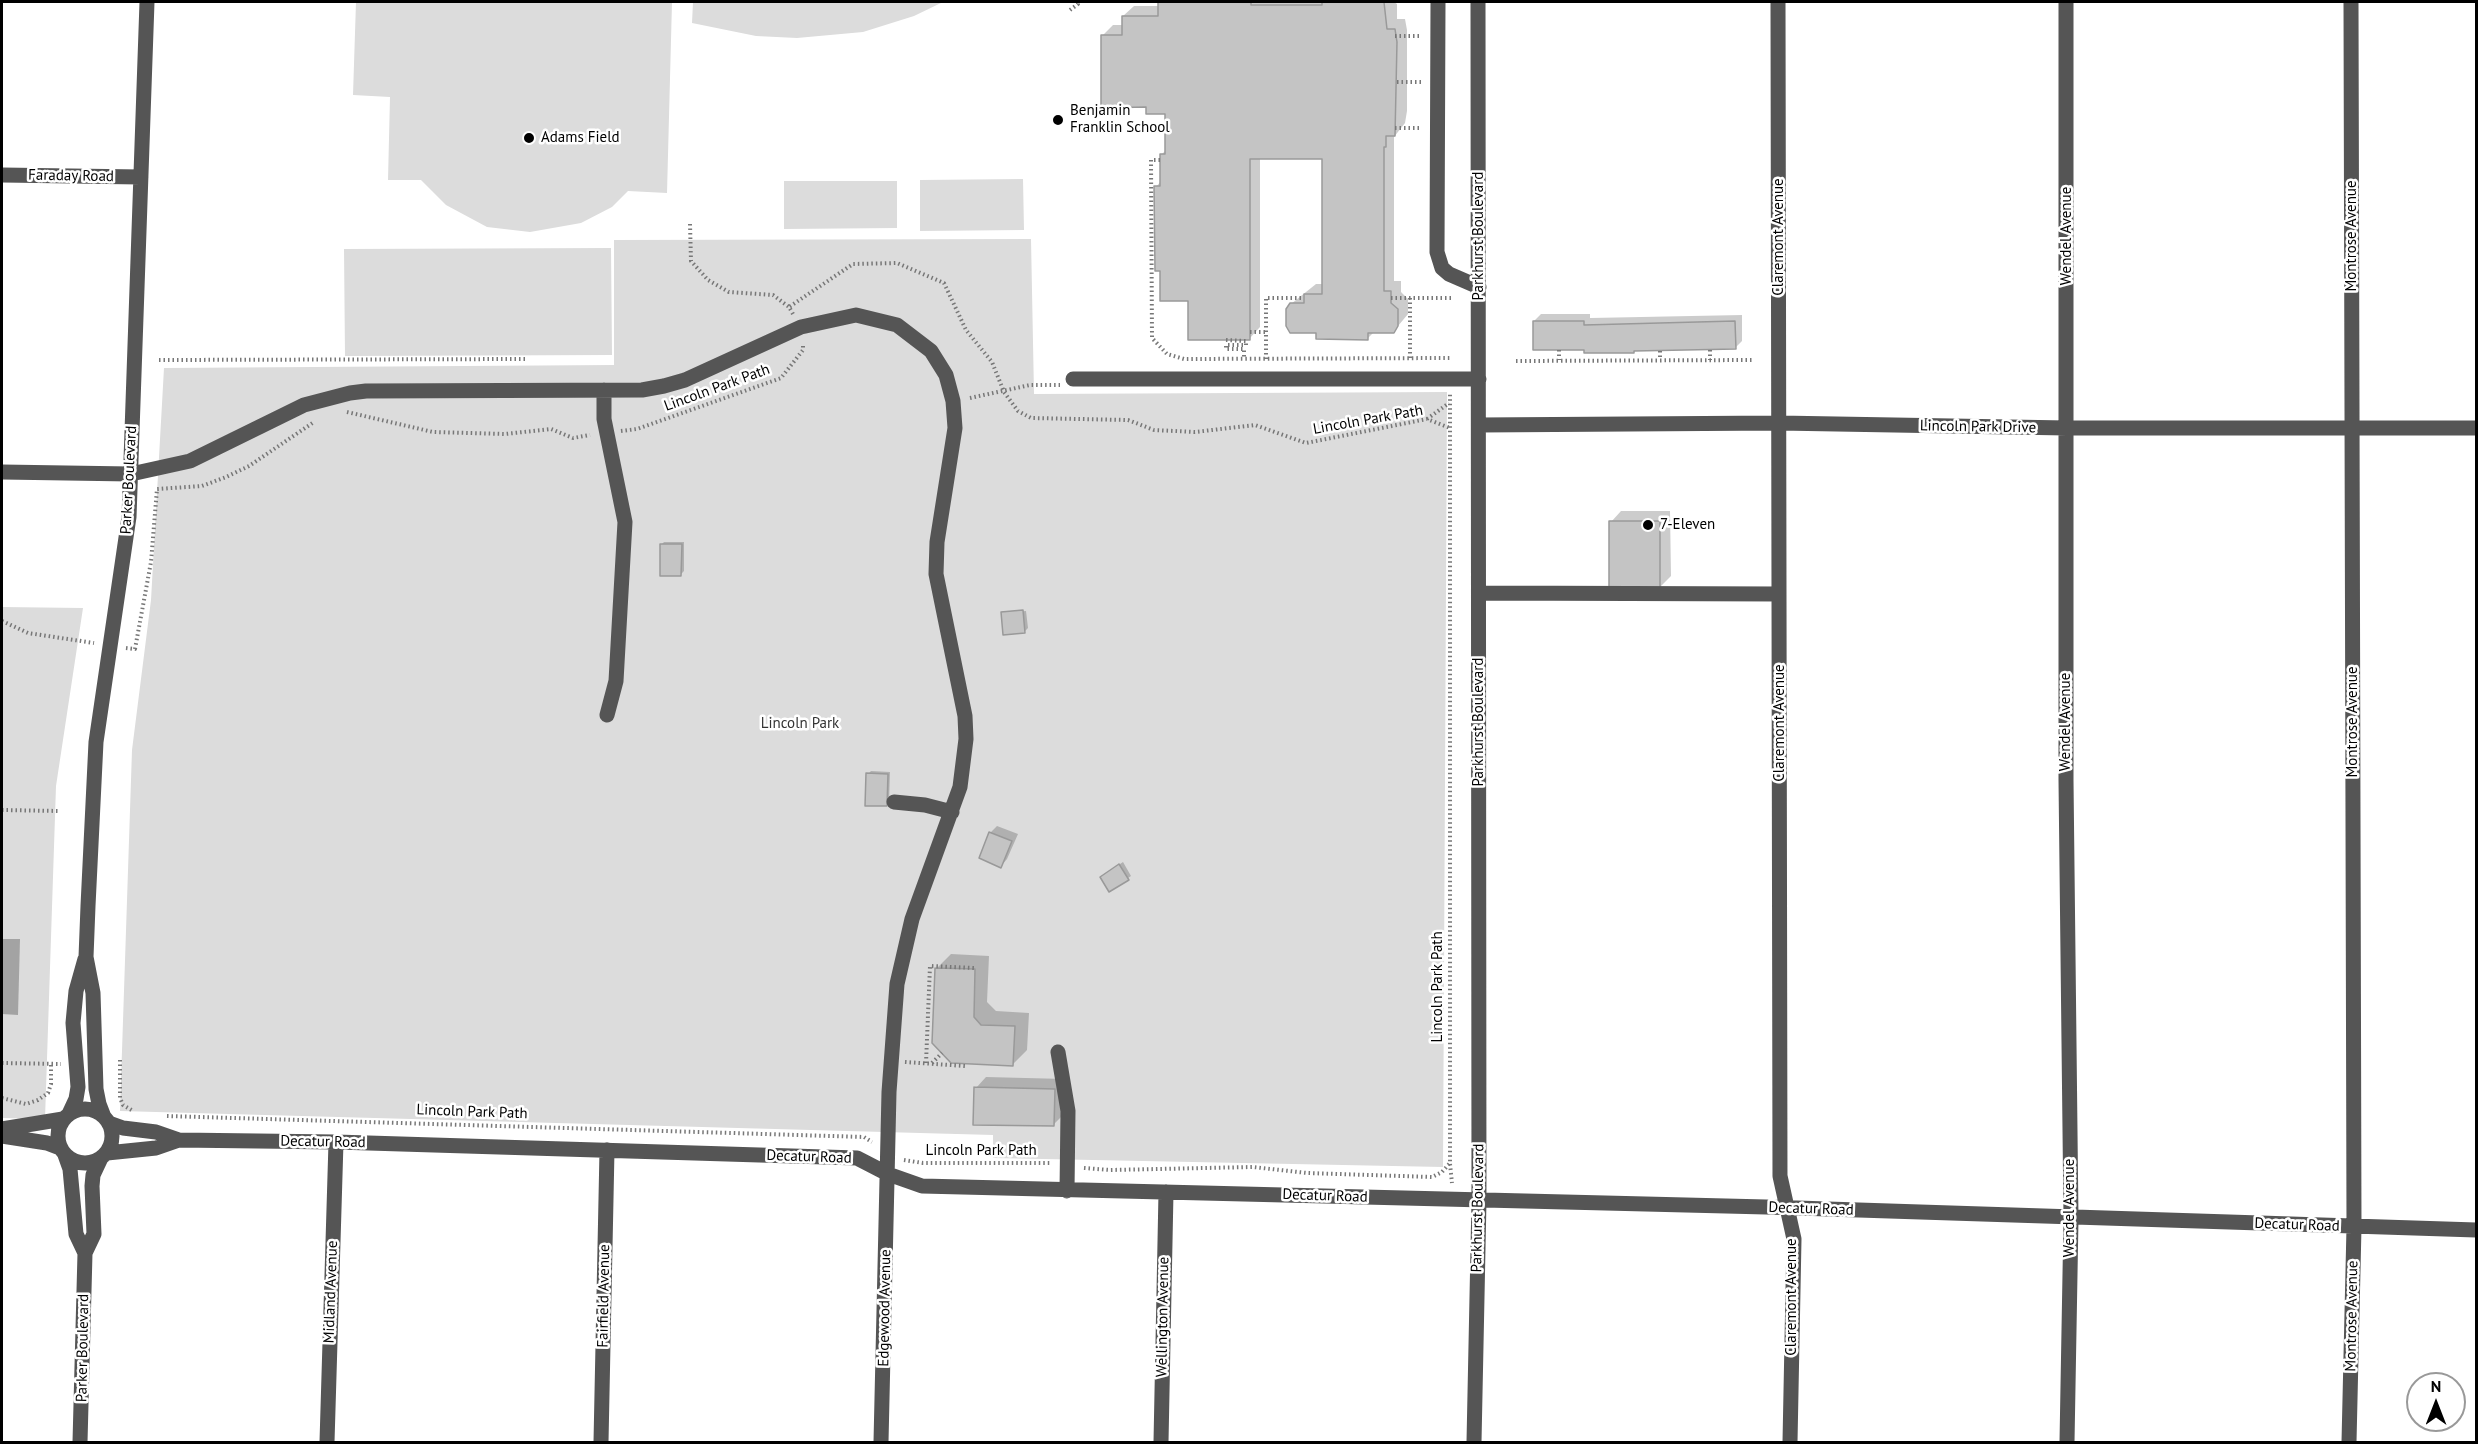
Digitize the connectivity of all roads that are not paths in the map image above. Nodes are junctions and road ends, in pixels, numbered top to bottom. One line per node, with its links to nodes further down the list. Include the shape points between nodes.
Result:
1 (147, 2): 8 (street, Parker Boulevard)
2 (1438, 2): 9 (street, via 1437,252 1442,268 1449,274)
3 (1478, 2): 9 (street, Parkhurst Boulevard)
4 (1778, 2): 13 (street, Claremont Avenue)
5 (2066, 2): 15 (street, Wendel Avenue)
6 (2351, 2): 16 (street, Montrose Avenue)
7 (2, 175): 8 (street, Faraday Road)
8 (141, 177): 19 (street, Parker Boulevard)
9 (1479, 287): 11 (street, Parkhurst Boulevard)
10 (1073, 379): 11 (street)
11 (1479, 379): 14 (street, Parkhurst Boulevard)
12 (604, 390): 19 (street, Edgewood Avenue, via 350,393 304,405 190,461); 22 (street, via 604,419 625,522 616,681); 24 (street, Edgewood Avenue, via 642,390 685,380 801,327 855,315 897,325 932,351 946,375 955,428 936,574 966,739 962,780)
13 (1779, 423): 14 (street, Lincoln Park Drive); 15 (street, Lincoln Park Drive); 21 (street, Claremont Avenue)
14 (1479, 425): 20 (street, Parkhurst Boulevard)
15 (2067, 428): 16 (street, Lincoln Park Drive); 41 (street, Wendel Avenue)
16 (2353, 428): 17 (street, Lincoln Park Drive); 42 (street, Montrose Avenue)
17 (2476, 428)
18 (2, 472): 19 (street, Edgewood Avenue)
19 (130, 474): 25 (street, Parker Boulevard, via 124,562 94,770)
20 (1479, 593): 21 (street); 39 (street, Parkhurst Boulevard)
21 (1779, 594): 40 (street, Claremont Avenue, via 1780,1176)
22 (607, 715)
23 (894, 802): 24 (street)
24 (952, 812): 36 (street, Edgewood Avenue, via 912,919 897,984)
25 (86, 957): 27 (street, Parker Boulevard, via 76,991 73,1023 78,1087); 28 (street, Parker Boulevard, via 93,993 96,1089)
26 (1058, 1052): 37 (street, via 1068,1111)
27 (66, 1116): 28 (street, via 76,1110 91,1109); 29 (street); 34 (street, Parker Boulevard, via 57,1133)
28 (107, 1120): 31 (street, Decatur Road, via 123,1128 156,1132); 35 (street, Parker Boulevard, via 112,1138)
29 (2, 1129)
30 (2, 1136): 34 (street, via 47,1143)
31 (179, 1140): 32 (street, Decatur Road); 35 (street, Decatur Road, via 156,1148)
32 (336, 1142): 33 (street, Decatur Road); 46 (street, Midland Avenue)
33 (607, 1150): 36 (street, Decatur Road, via 857,1158); 47 (street, Fairfield Avenue)
34 (62, 1151): 35 (street, via 86,1163); 44 (street, Parker Boulevard, via 70,1169 76,1234)
35 (104, 1155): 44 (street, Parker Boulevard, via 93,1175 94,1234)
36 (888, 1174): 37 (street, Decatur Road, via 922,1186); 48 (street, Edgewood Avenue)
37 (1067, 1191): 38 (street, Decatur Road)
38 (1166, 1192): 39 (street, Decatur Road); 49 (street, Wellington Avenue)
39 (1479, 1200): 40 (street, Decatur Road); 50 (street, Parkhurst Boulevard)
40 (1787, 1209): 41 (street, Decatur Road); 51 (street, Claremont Avenue, via 1794,1239)
41 (2071, 1218): 42 (street, Decatur Road); 52 (street, Wendel Avenue)
42 (2354, 1227): 43 (street, Decatur Road); 53 (street, Montrose Avenue)
43 (2476, 1230)
44 (85, 1253): 45 (street, Parker Boulevard)
45 (80, 1443)
46 (327, 1443)
47 (601, 1443)
48 (881, 1443)
49 (1161, 1443)
50 (1474, 1443)
51 (1790, 1443)
52 (2067, 1443)
53 (2349, 1443)

